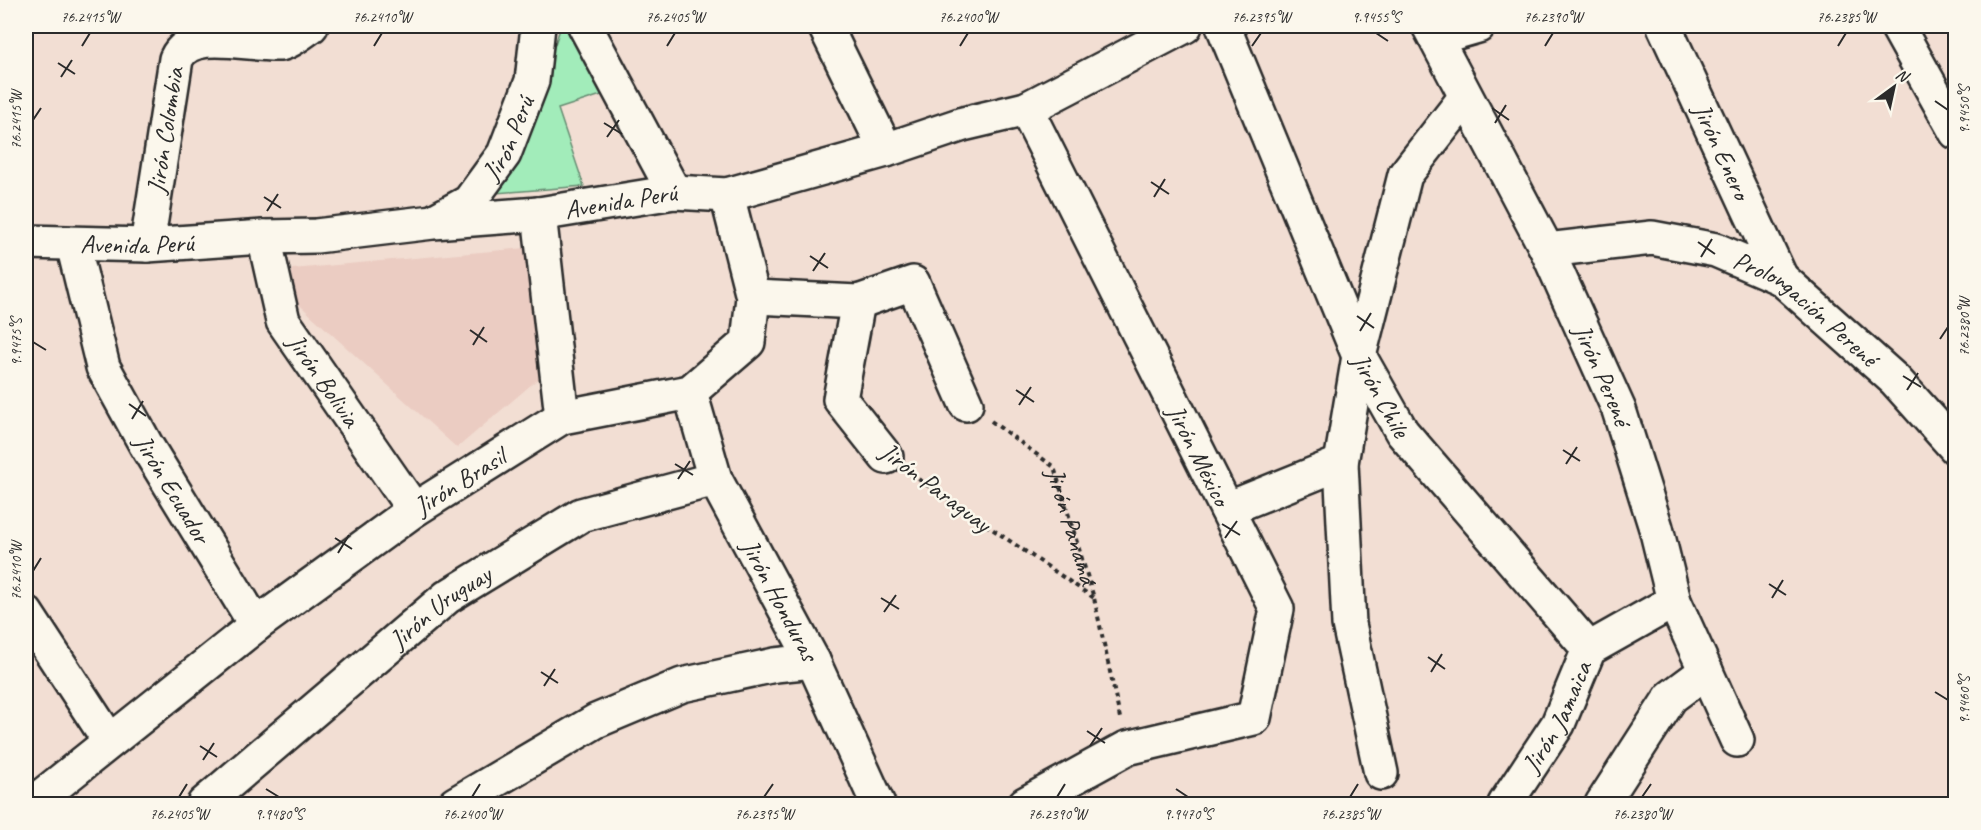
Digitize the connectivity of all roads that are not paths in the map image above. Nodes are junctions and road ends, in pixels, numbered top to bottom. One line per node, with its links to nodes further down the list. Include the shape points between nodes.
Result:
1 (311, 26): 11 (street, Jirón Colombia, via 282,44 195,41)
2 (538, 26): 19 (street, Jirón Perú, via 532,81 504,154 469,202)
3 (585, 26): 16 (street)
4 (825, 26): 15 (street)
5 (1185, 26): 13 (street, Avenida Perú)
6 (1223, 26): 28 (street, Jirón Chile)
7 (1478, 26): 10 (street)
8 (1664, 26): 25 (street, Jirón Enero)
9 (1897, 26): 14 (street)
10 (1433, 32): 12 (street, Jirón Perené)
11 (181, 37): 23 (street, Jirón Colombia)
12 (1465, 98): 24 (street, Jirón Perené); 28 (street, via 1405,175)
13 (1026, 109): 15 (street, Avenida Perú, via 963,124); 36 (street, Jirón México)
14 (1953, 120)
15 (886, 150): 17 (street, Avenida Perú)
16 (674, 192): 17 (street, Avenida Perú); 18 (street, Avenida Perú)
17 (727, 195): 26 (street)
18 (539, 214): 19 (street, Avenida Perú); 31 (street)
19 (433, 222): 20 (street, Avenida Perú, via 316,236)
20 (264, 237): 23 (street, Avenida Perú); 37 (street, Jirón Bolivia, via 283,321)
21 (26, 242): 22 (street, Avenida Perú)
22 (73, 244): 23 (street, Avenida Perú); 40 (street, Jirón Ecuador, via 103,367)
23 (147, 244)
24 (1547, 250): 25 (street, Prolongación Perené, via 1652,238 1716,250); 38 (street, Jirón Perené, via 1619,410)
25 (1781, 278): 32 (street, Prolongación Perené, via 1895,380)
26 (753, 297): 27 (street); 29 (street, Jirón Brasil, via 748,342)
27 (858, 302): 30 (street, via 913,284); 33 (street, Jirón Paraguay, via 840,399)
28 (1359, 356): 34 (street); 41 (street, Jirón Chile, via 1402,432)
29 (690, 392): 31 (street, Jirón Brasil); 35 (street, Jirón Honduras)
30 (966, 404)
31 (562, 417): 37 (street, Jirón Brasil)
32 (1956, 448)
33 (886, 457)
34 (1341, 463): 36 (street); 46 (street, via 1349,624)
35 (715, 479): 42 (street, Jirón Honduras); 48 (street, Jirón Uruguay, via 581,515 447,597)
36 (1227, 509): 51 (street, Jirón México, via 1277,609 1254,718 1127,748)
37 (414, 510): 40 (street, Jirón Brasil)
38 (1674, 601): 41 (street, Jirón Jamaica); 43 (street, Jirón Perené)
39 (26, 613): 44 (street)
40 (256, 625): 44 (street, Jirón Brasil)
41 (1589, 649): 52 (street, Jirón Jamaica, via 1558,724)
42 (813, 661): 49 (street, via 775,665 682,686 596,720); 50 (street, Jirón Honduras)
43 (1706, 672): 45 (street, Jirón Perené); 53 (street, via 1671,697)
44 (109, 740): 47 (street, Jirón Brasil)
45 (1737, 740)
46 (1381, 773)
47 (32, 804)
48 (204, 804)
49 (455, 804)
50 (878, 804)
51 (1025, 804)
52 (1505, 804)
53 (1602, 804)

